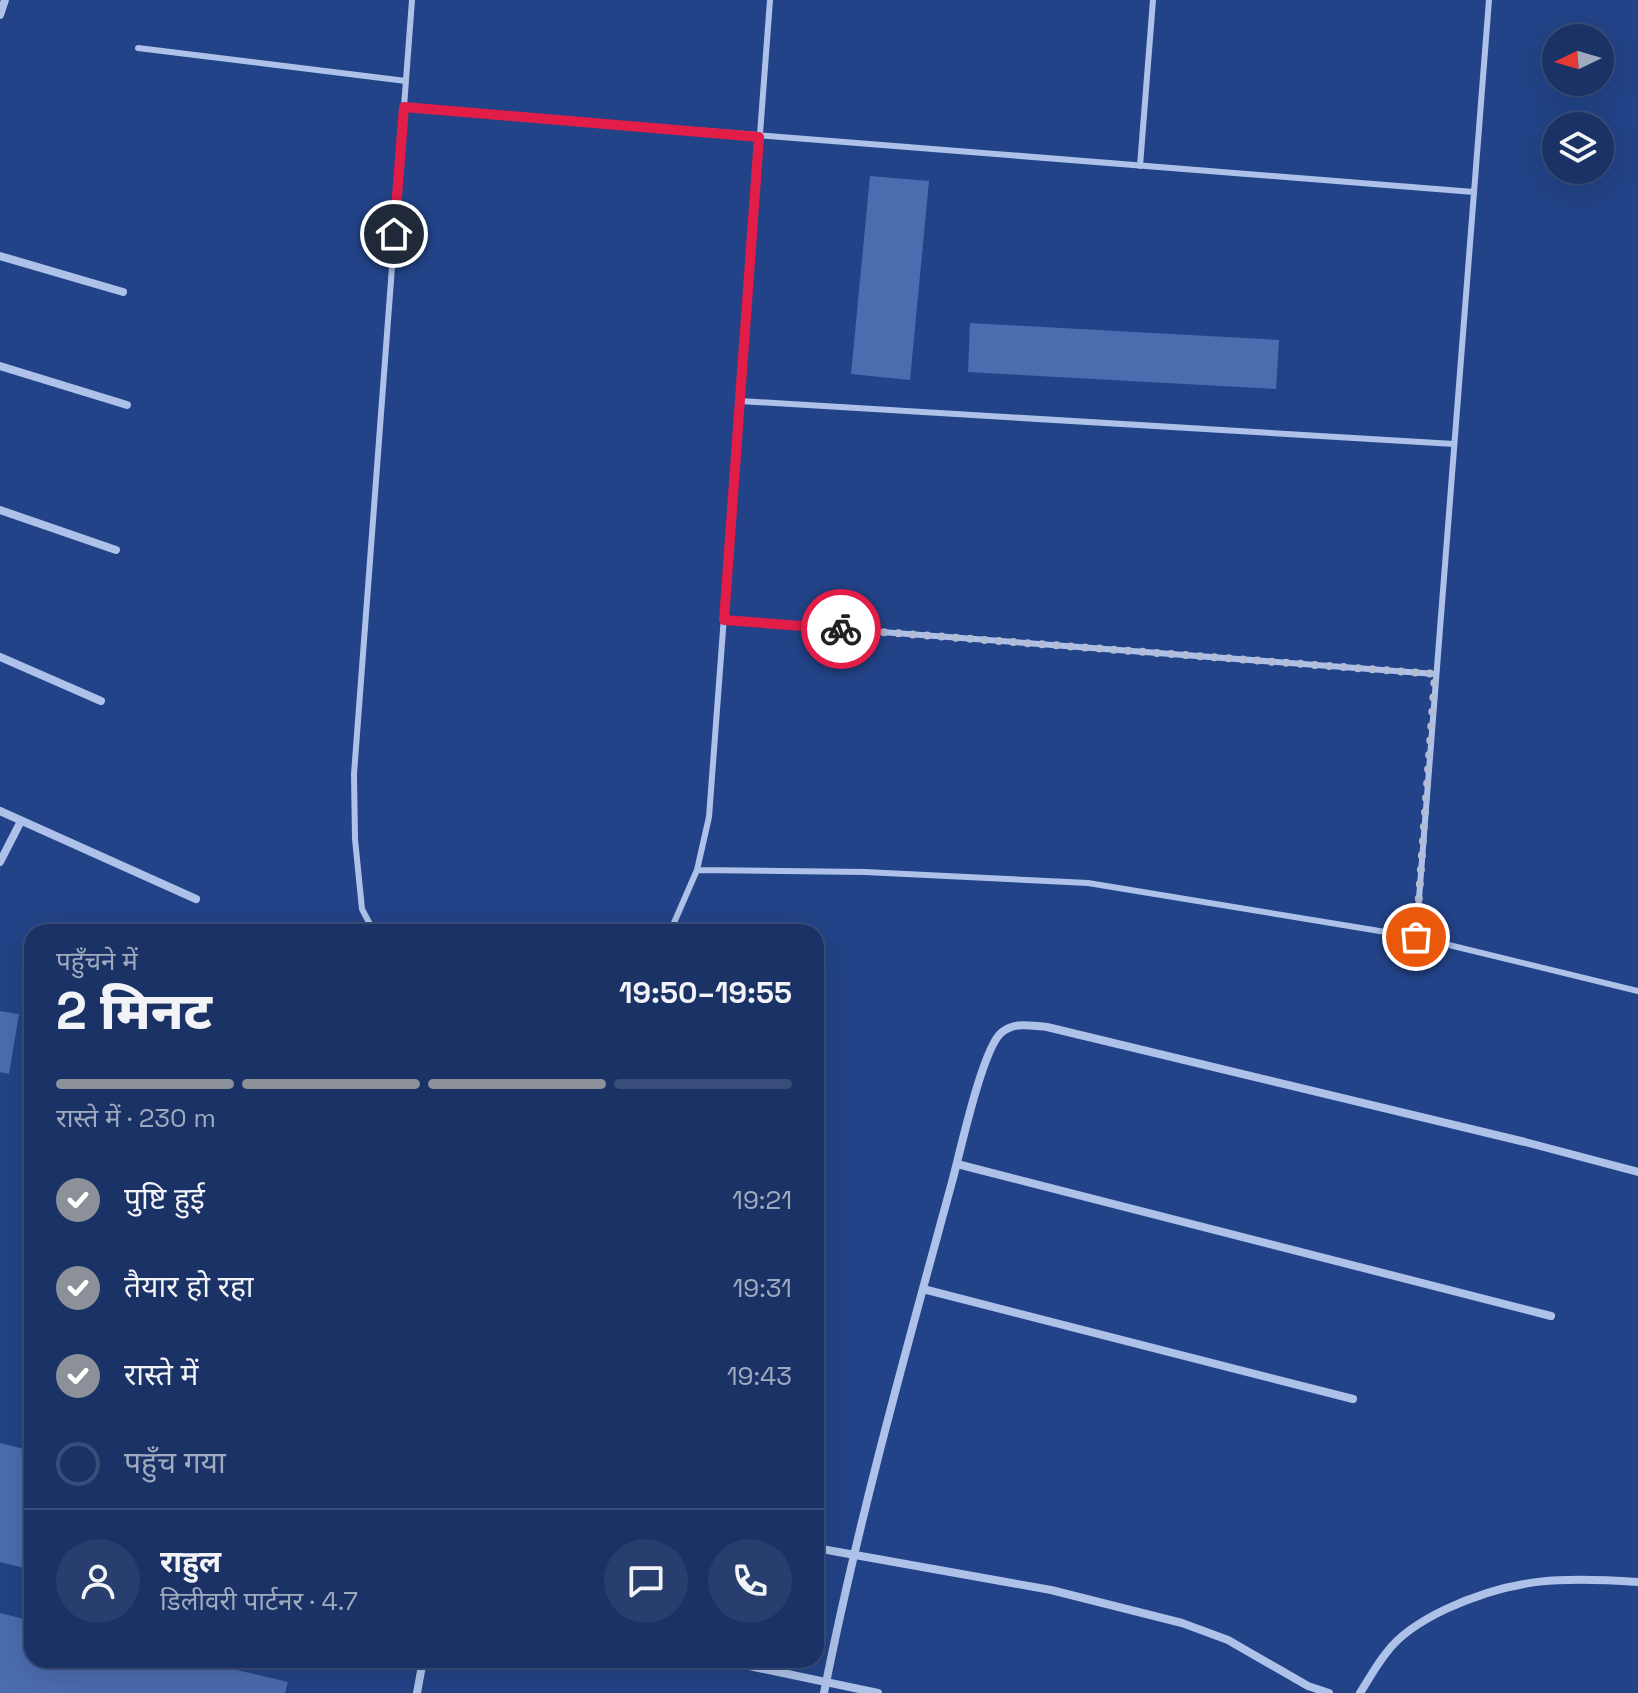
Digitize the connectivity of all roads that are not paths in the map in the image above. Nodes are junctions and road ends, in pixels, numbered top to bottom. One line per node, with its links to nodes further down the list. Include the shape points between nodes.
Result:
1 (5, 0): 6 (street)
2 (412, 0): 8 (lane)
3 (770, 0): 10 (lane)
4 (1153, 0): 11 (lane)
5 (1489, 0): 12 (lane)
6 (0, 15)
7 (138, 48): 8 (lane)
8 (406, 81): 9 (lane)
9 (404, 107): 10 (lane); 30 (lane, via 354,774 362,909)
10 (759, 137): 11 (lane); 16 (lane)
11 (1140, 166): 12 (lane)
12 (1474, 192): 18 (lane)
13 (0, 256): 14 (street)
14 (123, 292)
15 (0, 366): 17 (street)
16 (740, 401): 18 (lane); 21 (lane)
17 (127, 405)
18 (1454, 444): 23 (lane)
19 (0, 510): 20 (street)
20 (116, 550)
21 (724, 620): 23 (lane); 28 (lane, via 709,817)
22 (0, 657): 24 (street)
23 (1435, 674): 32 (lane)
24 (101, 701)
25 (0, 811): 26 (street)
26 (21, 821): 27 (street); 29 (street)
27 (0, 862)
28 (697, 870): 31 (lane); 32 (lane, via 1088,883)
29 (196, 899)
30 (370, 924)
31 (673, 924)
32 (1416, 937): 33 (lane)
33 (1638, 991)
34 (957, 1164): 35 (street, via 982,1069 999,1034 1018,1024); 36 (street); 37 (street)
35 (1638, 1172)
36 (923, 1289): 38 (street); 40 (street)
37 (1551, 1316)
38 (1353, 1399)
39 (824, 1550): 40 (street)
40 (853, 1556): 44 (street); 48 (street, via 1051,1590 1182,1623 1228,1640)
41 (1638, 1582): 49 (street, via 1578,1578 1515,1584 1471,1597 1425,1619 1388,1650)
42 (422, 1668): 45 (street)
43 (763, 1668): 44 (street)
44 (826, 1680): 46 (street); 47 (street)
45 (417, 1693)
46 (824, 1693)
47 (878, 1693)
48 (1329, 1693)
49 (1360, 1693)

